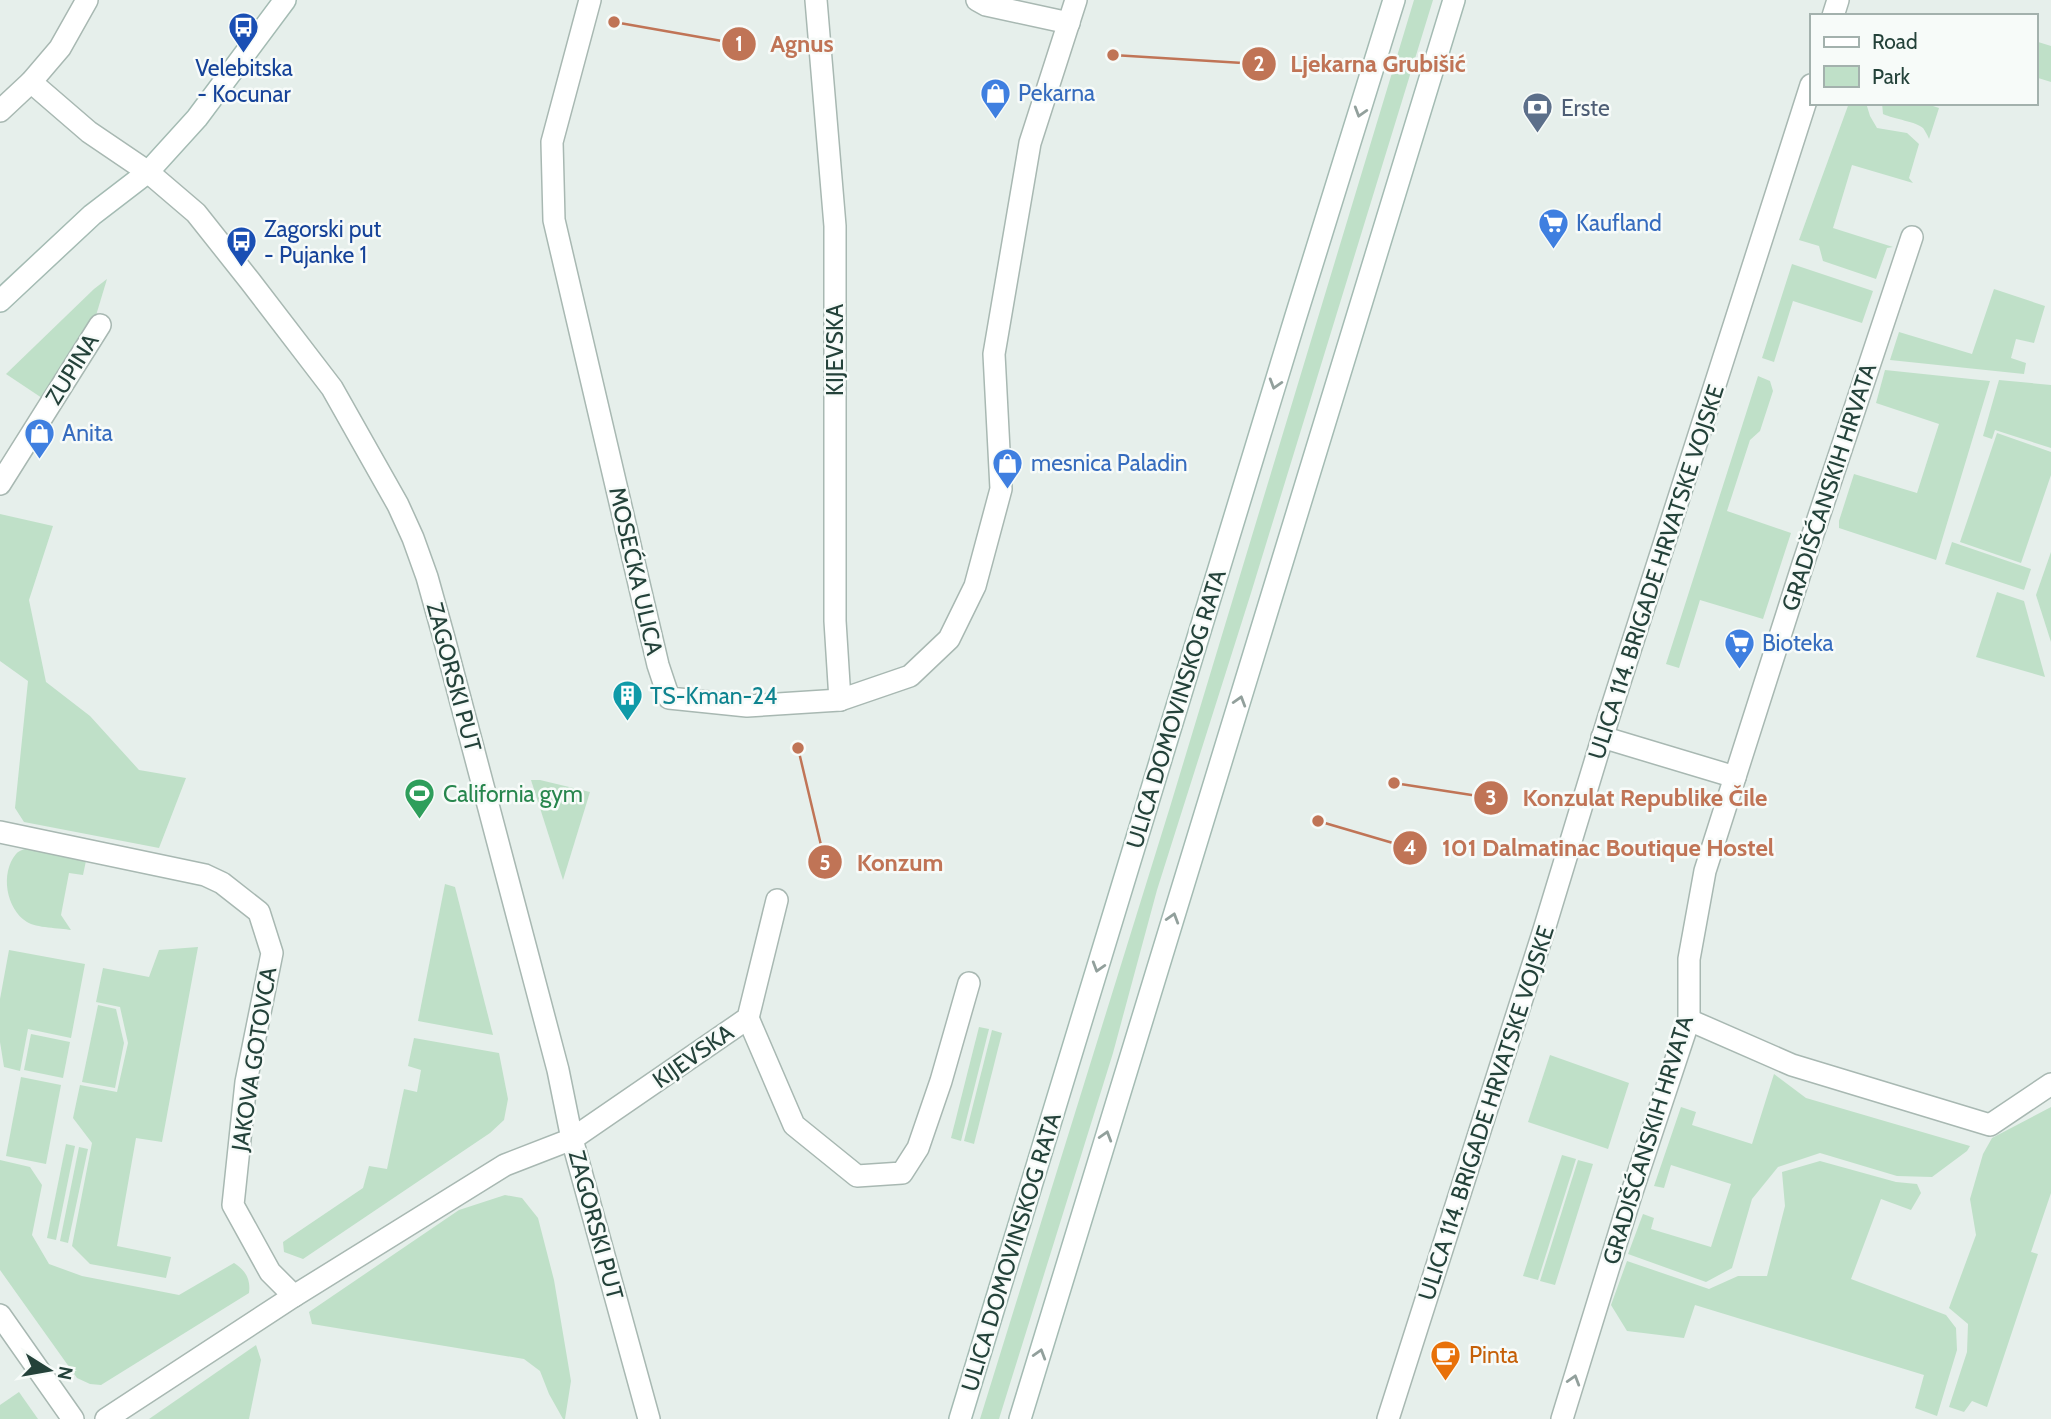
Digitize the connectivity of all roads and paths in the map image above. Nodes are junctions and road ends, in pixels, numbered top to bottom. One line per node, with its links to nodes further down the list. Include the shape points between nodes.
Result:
1 (87, 0): 10 (street, via 61,48)
2 (285, 0): 13 (street, via 197,118)
3 (590, 0): 18 (street, MOSEĆKA ULICA, via 552,142 554,220 669,698 747,706)
4 (816, 0): 18 (street, KIJEVSKA, via 835,226 835,621)
5 (977, 0): 9 (street)
6 (1076, 0): 9 (street, MOSEĆKA ULICA)
7 (1394, 0): 33 (street, ULICA DOMOVINSKOG RATA, one-way to 33)
8 (1454, 0): 34 (street, one-way to 8)
9 (1069, 23): 18 (street, MOSEĆKA ULICA, via 1030,143 994,354 1000,489 975,586 949,639 910,676)
10 (31, 82): 12 (street); 13 (street, ZAGORSKI PUT, via 89,132)
11 (1810, 88): 19 (street, ULICA 114. BRIGADE HRVATSKE VOJSKE)
12 (0, 111)
13 (148, 172): 15 (street, via 92,215); 27 (street, ZAGORSKI PUT, via 195,214 332,388 413,538 444,638)
14 (1912, 237): 20 (street, GRADIŠĆANSKIH HRVATA)
15 (0, 301)
16 (100, 325): 17 (street, ZUPINA)
17 (0, 484)
18 (840, 700)
19 (1602, 737): 20 (street); 35 (street, ULICA 114. BRIGADE HRVATSKE VOJSKE)
20 (1735, 777): 25 (street, GRADIŠĆANSKIH HRVATA, via 1705,871 1689,958)
21 (0, 832): 28 (street, JAKOVA GOTOVCA, via 205,875 258,912 272,953 246,1082 233,1205 270,1272)
22 (777, 900): 24 (street, KIJEVSKA)
23 (970, 983): 24 (street, via 918,1148 902,1173 857,1175 794,1125)
24 (748, 1017): 27 (street, KIJEVSKA)
25 (1689, 1020): 26 (street, via 1792,1065 1990,1125); 36 (street, GRADIŠĆANSKIH HRVATA, one-way to 25)
26 (2051, 1084)
27 (572, 1139): 28 (street, via 505,1165); 32 (street, ZAGORSKI PUT)
28 (294, 1296): 31 (street)
29 (0, 1315): 30 (street)
30 (73, 1419)
31 (106, 1419)
32 (649, 1419)
33 (960, 1419)
34 (1020, 1419)
35 (1388, 1419)
36 (1562, 1419)

